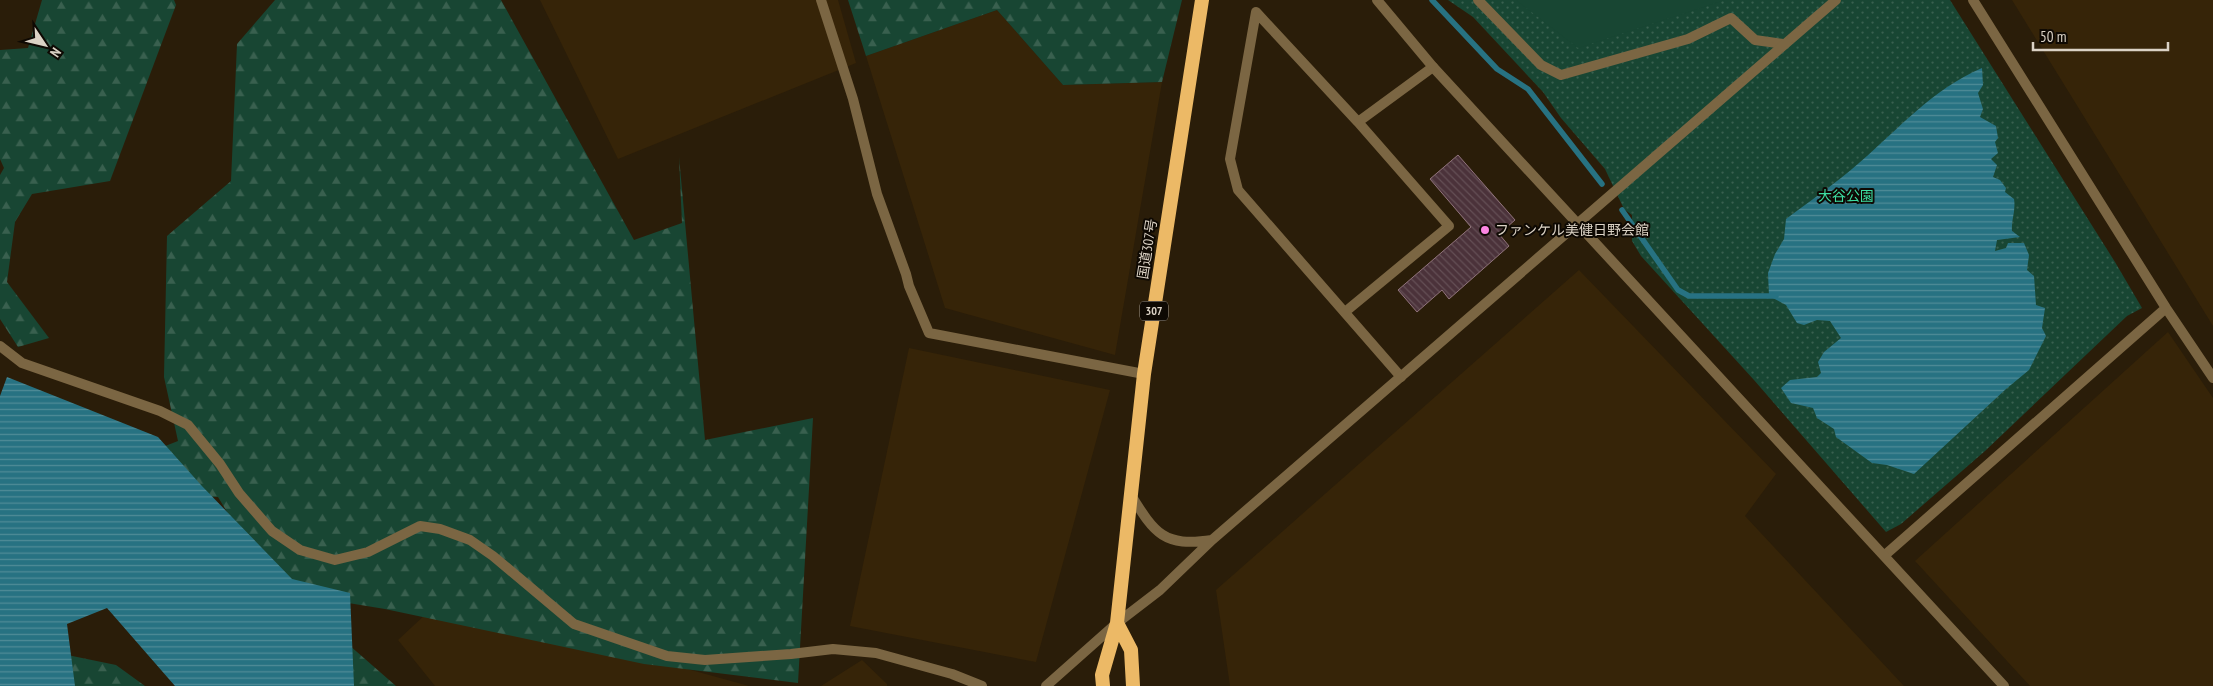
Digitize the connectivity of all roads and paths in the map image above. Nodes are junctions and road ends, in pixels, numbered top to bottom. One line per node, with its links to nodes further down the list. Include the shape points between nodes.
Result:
1 (821, 0): 14 (street, via 853,99 877,194 929,333)
2 (1202, 0): 14 (highway, 国道307号 / 307)
3 (1376, 0): 8 (street)
4 (1478, 0): 7 (street, via 1540,65 1561,75 1688,39 1731,18 1755,40)
5 (1836, 0): 7 (street)
6 (1973, 0): 11 (street)
7 (1783, 44): 10 (street)
8 (1433, 67): 9 (street); 10 (street)
9 (1358, 122): 12 (street, via 1449,226); 12 (street, via 1256,12 1230,158 1238,190)
10 (1578, 224): 15 (street); 19 (street)
11 (2166, 308): 16 (street); 19 (street)
12 (1345, 312): 15 (street)
13 (0, 346): 21 (street, via 22,363 160,411 188,425 272,531 300,550 335,560 368,552 420,526 440,529 470,540 493,556 574,624 667,656 705,660 833,649 876,654 952,674)
14 (1144, 374): 17 (highway, 国道307号 / 307)
15 (1401, 377): 18 (street)
16 (2213, 378)
17 (1131, 495): 18 (street, via 1160,534 1176,541); 20 (highway, 国道307号 / 307)
18 (1212, 540): 20 (street, via 1160,590)
19 (1885, 555): 25 (street)
20 (1117, 623): 22 (street); 23 (highway, 国道307号 / 307, via 1102,675); 24 (highway, via 1131,650)
21 (982, 686)
22 (1046, 686)
23 (1103, 686)
24 (1133, 686)
25 (2004, 686)

